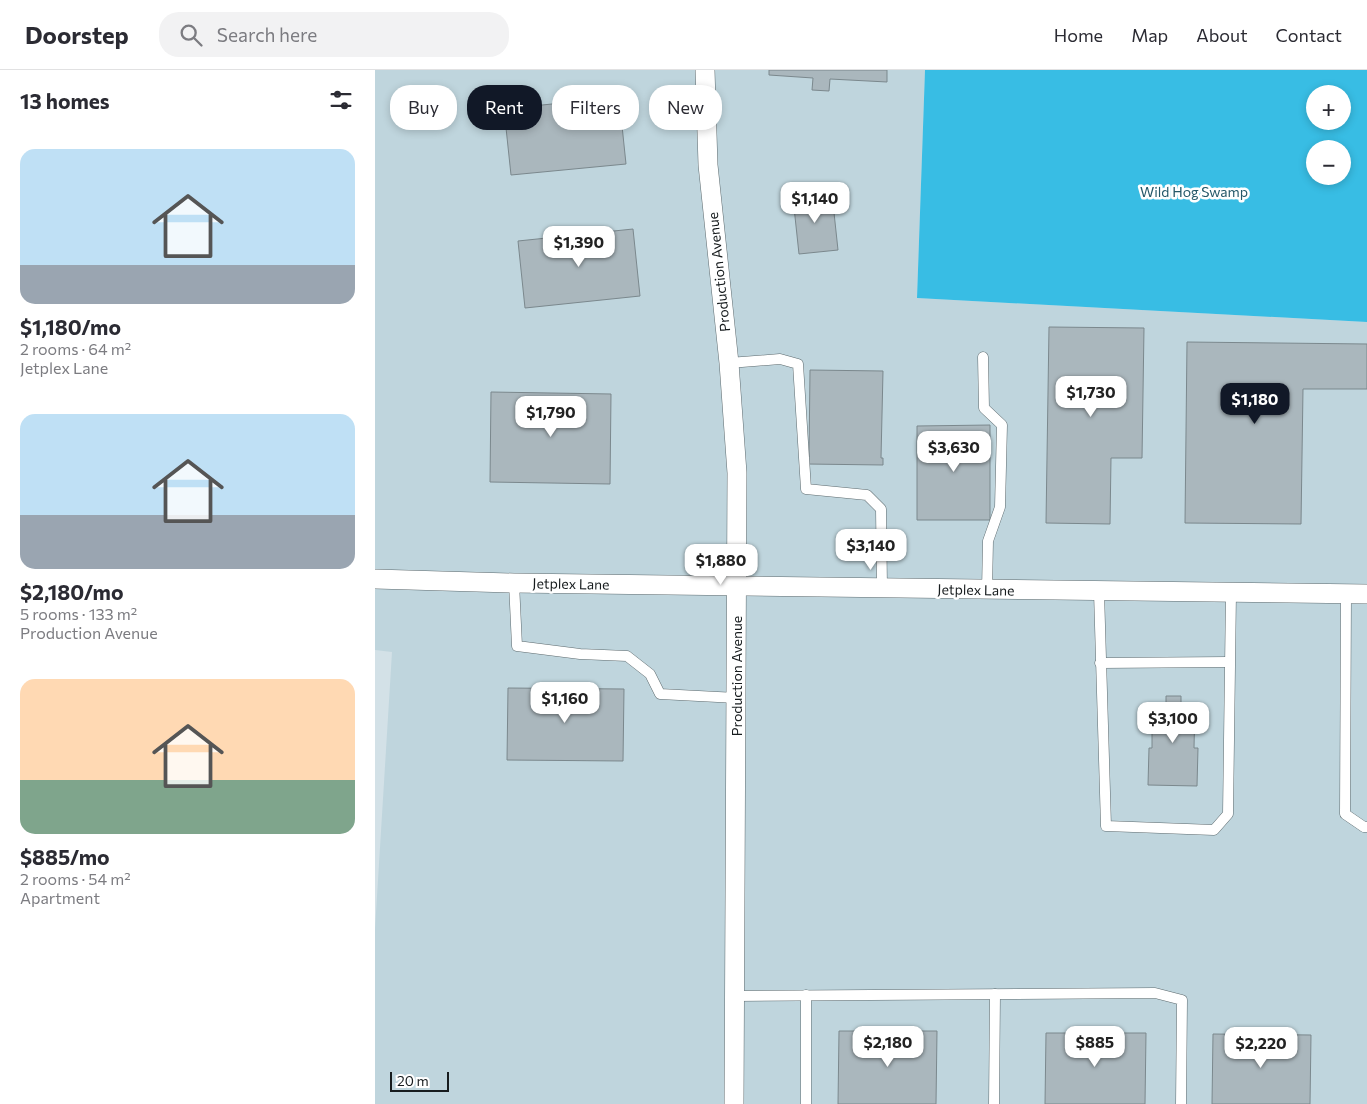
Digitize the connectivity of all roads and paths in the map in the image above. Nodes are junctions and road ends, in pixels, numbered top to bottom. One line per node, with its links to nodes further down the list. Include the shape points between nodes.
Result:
1 (705, 70): 3 (street, Production Avenue, via 709,165)
2 (983, 357): 8 (lane, via 983,408 1001,425 1000,507 988,541)
3 (729, 363): 6 (street, Production Avenue, via 737,473); 7 (lane, via 780,359 799,364 806,489 867,495 881,509)
4 (375, 579): 5 (street, Jetplex Lane)
5 (514, 583): 6 (street, Jetplex Lane); 15 (lane, via 517,646 627,656 650,674 660,694)
6 (738, 586): 7 (street, Jetplex Lane); 15 (street, Production Avenue)
7 (881, 588): 8 (street, Jetplex Lane)
8 (987, 590): 9 (street, Jetplex Lane)
9 (1099, 592): 10 (street, Jetplex Lane); 14 (lane)
10 (1231, 592): 11 (street, Jetplex Lane); 13 (lane)
11 (1346, 594): 12 (street, Jetplex Lane); 16 (lane, via 1345,814)
12 (1367, 594)
13 (1229, 662): 14 (lane); 14 (lane, via 1228,814 1214,830 1106,826)
14 (1100, 663)
15 (737, 698): 19 (street, Production Avenue)
16 (1367, 827)
17 (995, 994): 18 (lane); 22 (lane); 23 (lane, via 1155,993 1182,1000)
18 (806, 995): 19 (lane); 21 (lane)
19 (736, 996): 20 (street, Production Avenue)
20 (734, 1104)
21 (806, 1104)
22 (995, 1104)
23 (1181, 1104)

